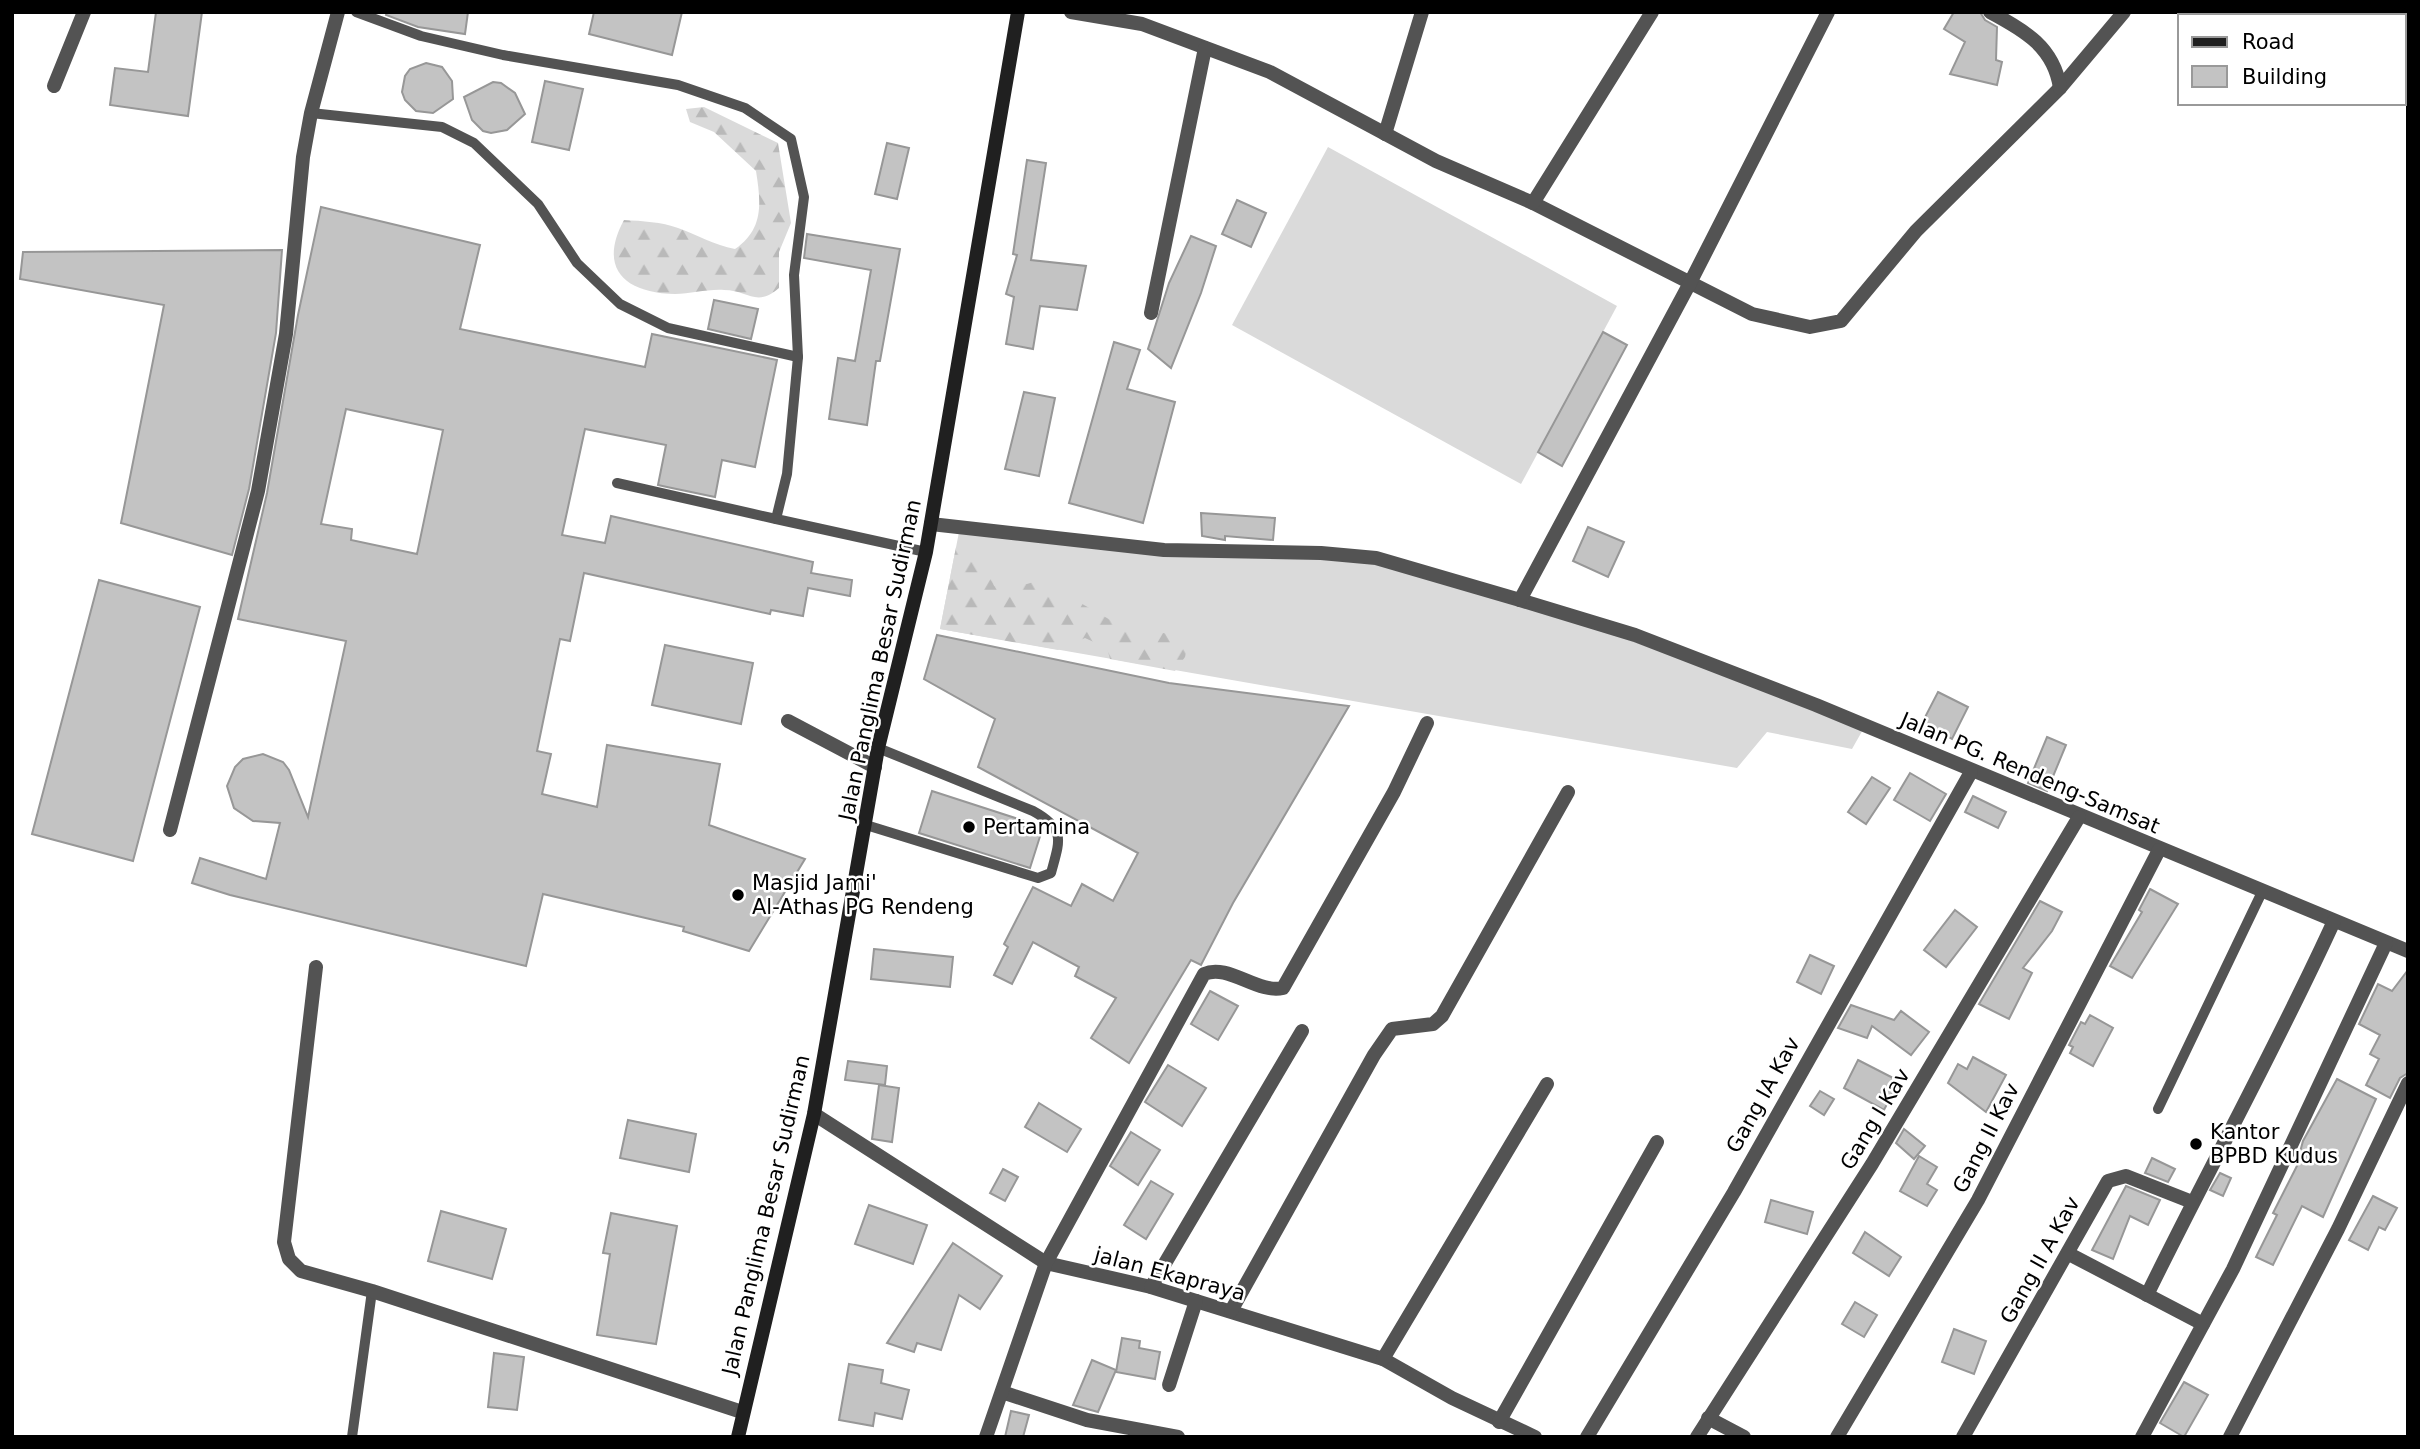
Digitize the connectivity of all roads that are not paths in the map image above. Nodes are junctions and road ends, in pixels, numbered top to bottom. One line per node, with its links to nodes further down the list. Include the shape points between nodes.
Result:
1 (84, 12): 12 (street)
2 (338, 12): 14 (street)
3 (356, 12): 19 (lane, via 421,36 503,55 678,85 745,108 791,139 804,197 794,275)
4 (1017, 12): 22 (main road, Jalan Panglima Besar Sudirman)
5 (1071, 12): 11 (street, via 1142,24)
6 (1422, 12): 15 (street)
7 (1651, 12): 16 (street)
8 (1828, 12): 17 (street)
9 (1990, 12): 13 (street, via 2041,45 2057,72)
10 (2124, 12): 13 (street)
11 (1205, 48): 15 (street, via 1270,72); 18 (street)
12 (54, 86)
13 (2060, 88): 17 (street, via 1916,231 1841,321 1810,327 1752,314)
14 (311, 113): 19 (lane, via 442,127 474,143 538,204 577,263 620,304 668,328); 33 (street, via 299,183 286,334 258,491)
15 (1385, 134): 16 (street)
16 (1533, 203): 17 (street)
17 (1691, 281): 24 (street)
18 (1151, 313)
19 (798, 357): 21 (lane, via 787,474)
20 (617, 483): 21 (lane)
21 (776, 519): 23 (lane)
22 (931, 524): 23 (main road, Jalan Panglima Besar Sudirman); 24 (street, Jalan PG. Rendeng-Samsat, via 1164,550 1376,558)
23 (926, 552): 27 (main road, Jalan Panglima Besar Sudirman)
24 (1520, 600): 29 (street, Jalan PG. Rendeng-Samsat, via 1635,635 1816,705)
25 (788, 721): 28 (street)
26 (1427, 723): 48 (street, via 1394,792 1283,988 1272,989 1214,971 1203,974)
27 (878, 748): 28 (main road, Jalan Panglima Besar Sudirman); 32 (lane, via 1033,811 1052,822 1060,838 1051,873 1038,878)
28 (875, 767): 32 (main road, Jalan Panglima Besar Sudirman)
29 (1971, 772): 31 (street, Jalan PG. Rendeng-Samsat); 66 (street, Gang IA Kav, via 1734,1192)
30 (1568, 792): 53 (street, via 1442,1016 1433,1024 1392,1029 1374,1055)
31 (2079, 817): 34 (street, Jalan PG. Rendeng-Samsat); 59 (street, Gang I Kav, via 1872,1164)
32 (866, 825): 44 (main road, Jalan Panglima Besar Sudirman)
33 (170, 830)
34 (2159, 850): 35 (street, Jalan PG. Rendeng-Samsat); 69 (street, Gang II Kav, via 1978,1200)
35 (2262, 892): 36 (street, Jalan PG. Rendeng-Samsat); 43 (lane)
36 (2334, 921): 37 (street, Jalan PG. Rendeng-Samsat); 46 (street, via 2283,1031)
37 (2386, 943): 38 (street, Jalan PG. Rendeng-Samsat); 54 (street)
38 (2408, 951)
39 (316, 967): 50 (street, via 284,1242 289,1259 301,1271)
40 (1302, 1031): 49 (street)
41 (2408, 1083): 72 (street)
42 (1547, 1084): 55 (street)
43 (2158, 1109)
44 (814, 1114): 48 (street, jalan Ekapraya); 58 (main road, Jalan Panglima Besar Sudirman)
45 (1657, 1142): 60 (street)
46 (2192, 1202): 47 (street, Gang II A Kav, via 2126,1176 2113,1178); 51 (street)
47 (2069, 1254): 51 (street); 70 (street, Gang II A Kav)
48 (1046, 1263): 49 (street, jalan Ekapraya); 57 (street)
49 (1151, 1287): 52 (street, jalan Ekapraya)
50 (372, 1291): 58 (street); 61 (lane)
51 (2147, 1295): 54 (street)
52 (1196, 1301): 53 (street, jalan Ekapraya); 56 (street)
53 (1231, 1311): 55 (street, jalan Ekapraya)
54 (2203, 1324): 71 (street)
55 (1382, 1359): 60 (street, jalan Ekapraya)
56 (1169, 1385)
57 (1002, 1392): 63 (street); 64 (street, via 1087,1420)
58 (742, 1412): 62 (main road, Jalan Panglima Besar Sudirman)
59 (1708, 1418): 67 (street, Gang I Kav); 68 (street)
60 (1499, 1422): 65 (street, jalan Ekapraya)
61 (352, 1437)
62 (738, 1437)
63 (986, 1437)
64 (1178, 1437)
65 (1535, 1437)
66 (1587, 1437)
67 (1697, 1437)
68 (1744, 1437)
69 (1837, 1437)
70 (1963, 1437)
71 (2142, 1437)
72 (2230, 1437)

